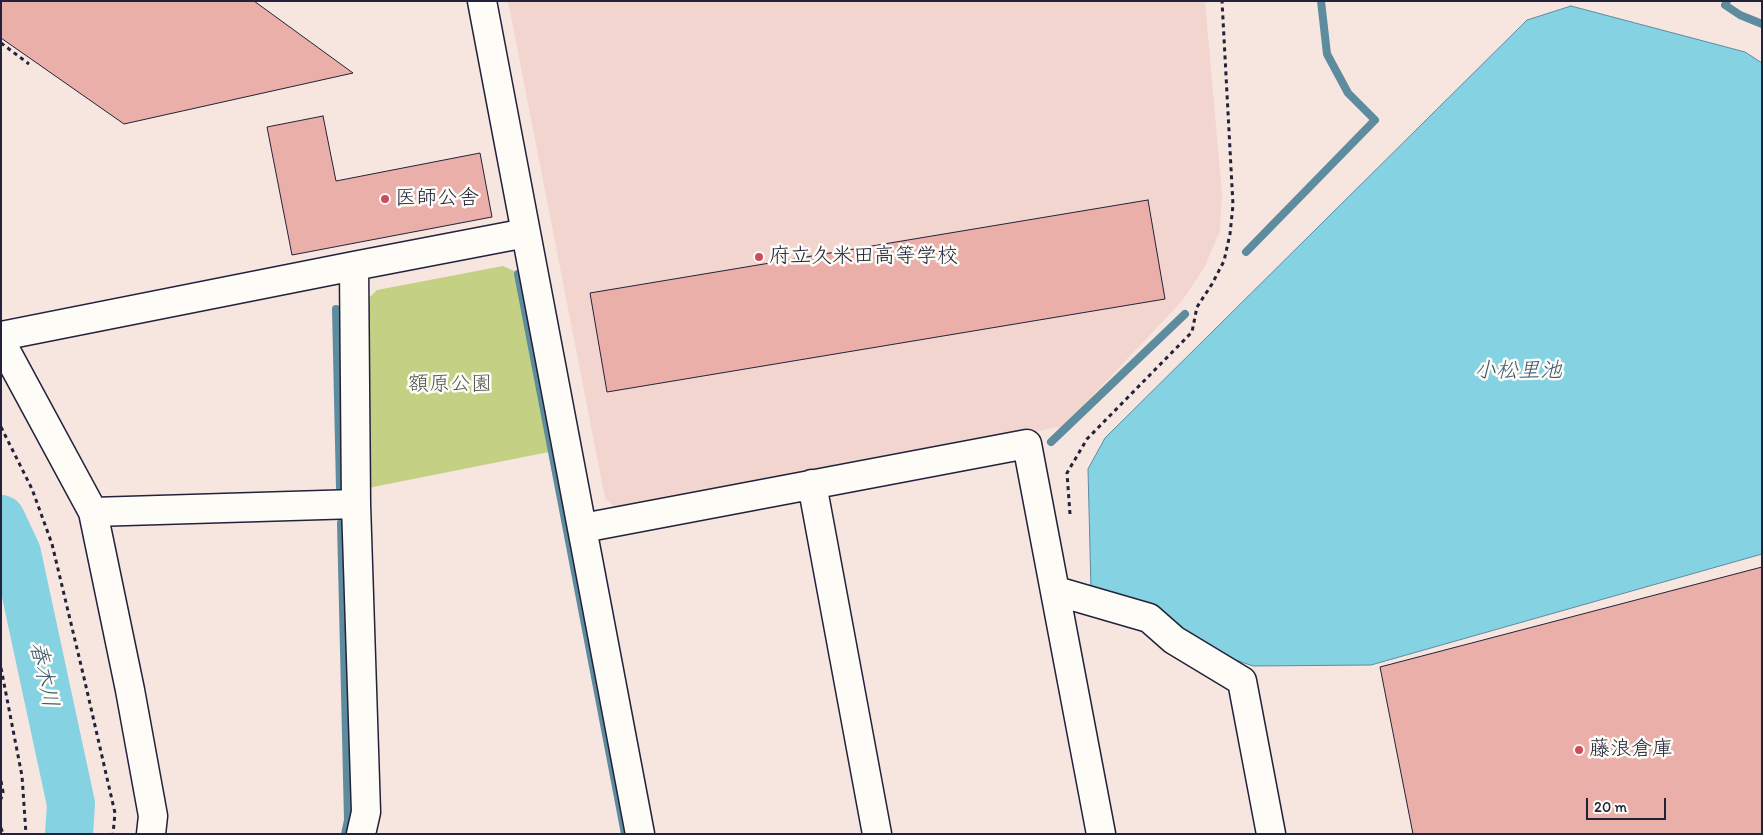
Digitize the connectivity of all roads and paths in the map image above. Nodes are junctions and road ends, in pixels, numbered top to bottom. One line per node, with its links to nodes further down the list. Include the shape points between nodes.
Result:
1 (482, 1): 5 (street)
2 (1222, 1): 13 (path, via 1233,205 1224,261 1197,307 1192,332 1086,439 1068,474)
3 (1, 44): 4 (path)
4 (29, 64)
5 (526, 234): 6 (street); 14 (street)
6 (354, 266): 7 (street); 11 (street)
7 (1, 336)
8 (1, 342): 12 (street)
9 (1, 427): 22 (path, via 32,488 52,544 114,813)
10 (812, 484): 14 (street); 15 (street, via 1027,444); 26 (street)
11 (356, 504): 12 (street); 24 (street, via 366,812)
12 (93, 512): 23 (street, via 153,816)
13 (1070, 521)
14 (583, 528): 25 (street)
15 (1056, 591): 27 (street); 28 (street, via 1148,618 1174,640 1242,681)
16 (1, 668): 21 (path, via 22,776)
17 (1, 781): 18 (path)
18 (1, 799)
19 (1, 828): 20 (path)
20 (3, 834)
21 (26, 834)
22 (113, 834)
23 (151, 834)
24 (361, 834)
25 (640, 834)
26 (877, 834)
27 (1101, 834)
28 (1271, 834)

